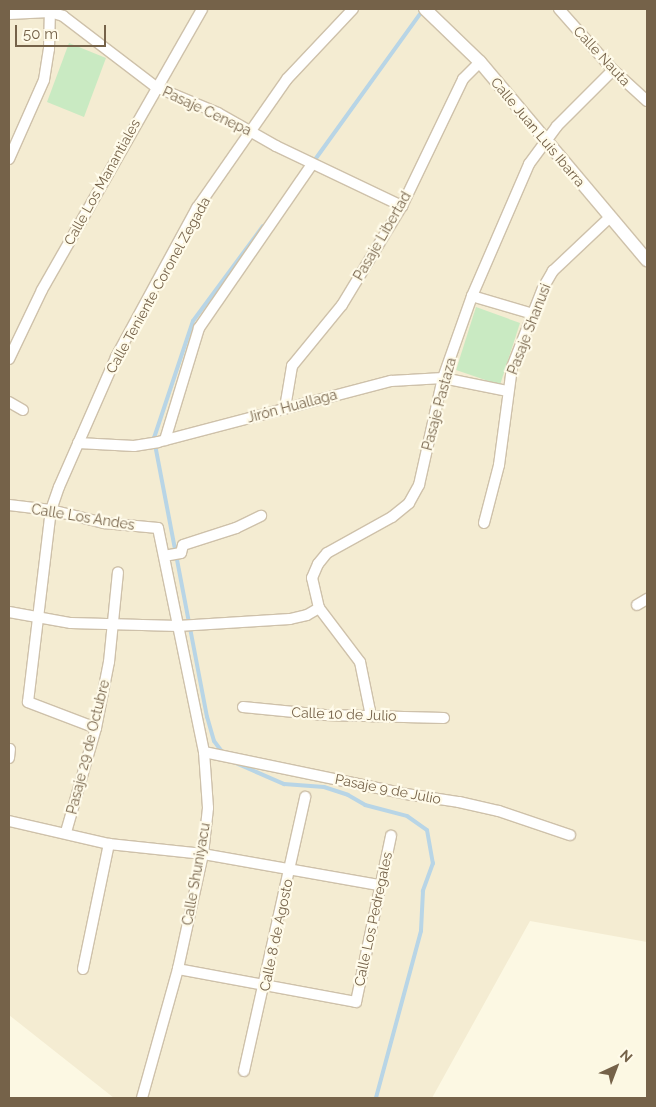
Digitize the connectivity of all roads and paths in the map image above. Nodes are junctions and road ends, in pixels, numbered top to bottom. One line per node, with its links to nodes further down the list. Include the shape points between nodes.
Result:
1 (202, 9): 9 (street, Calle Los Manantiales)
2 (352, 9): 11 (street, Calle Teniente Coronel Zegada, via 287,79)
3 (425, 9): 7 (street, Calle Juan Luis Ibarra)
4 (559, 9): 8 (street, Calle Nauta)
5 (50, 10): 6 (street); 9 (street, Pasaje Cenepa, via 63,16); 13 (street, via 44,80)
6 (9, 14)
7 (480, 62): 12 (street, Calle Juan Luis Ibarra); 15 (street, Pasaje Libertad, via 462,79)
8 (613, 70): 10 (street, Calle Nauta); 12 (street, Pasaje Pastaza)
9 (156, 87): 11 (street, Pasaje Cenepa); 20 (street, Calle Los Manantiales, via 42,290)
10 (647, 101)
11 (251, 130): 14 (street, Pasaje Cenepa); 27 (street, Calle Teniente Coronel Zegada, via 197,208 116,357)
12 (546, 140): 16 (street, Calle Juan Luis Ibarra); 18 (street, Pasaje Pastaza, via 529,164)
13 (9, 159)
14 (312, 164): 15 (street, Pasaje Cenepa); 26 (street, via 199,328)
15 (402, 206): 24 (street, Pasaje Libertad, via 342,305 292,366)
16 (609, 218): 17 (street, Calle Juan Luis Ibarra); 19 (street, Pasaje Shanusi, via 553,271)
17 (647, 260)
18 (472, 296): 19 (street); 21 (street, Pasaje Pastaza)
19 (533, 314): 22 (street, Pasaje Shanusi, via 512,368)
20 (9, 359)
21 (443, 378): 22 (street, Jirón Huallaga); 24 (street, Jirón Huallaga, via 391,382); 37 (street, Pasaje Pastaza, via 419,485 402,511 346,540 322,558 312,578)
22 (507, 391): 31 (street, Pasaje Shanusi, via 499,465)
23 (9, 402): 25 (street)
24 (285, 408): 26 (street, Jirón Huallaga)
25 (23, 410)
26 (158, 442): 27 (street, Jirón Huallaga, via 134,446)
27 (78, 443): 29 (street, Calle Teniente Coronel Zegada)
28 (9, 505): 29 (street, Calle Los Andes)
29 (51, 510): 32 (street, Calle Los Andes, via 104,523); 39 (street, Calle Teniente Coronel Zegada)
30 (261, 516): 33 (street, via 236,528 183,545 181,554)
31 (484, 523)
32 (158, 528): 33 (street, Calle Shuniyacu)
33 (164, 556): 41 (street, Calle Shuniyacu)
34 (118, 572): 40 (street, Pasaje 29 de Octubre)
35 (647, 600): 36 (street)
36 (637, 605)
37 (318, 608): 41 (street, via 290,619); 43 (street, Pasaje Pastaza, via 360,662)
38 (9, 612): 39 (street)
39 (38, 619): 40 (street); 45 (street, Calle Teniente Coronel Zegada, via 28,702)
40 (112, 624): 41 (street); 45 (street, Pasaje 29 de Octubre, via 109,662)
41 (178, 626): 46 (street, Calle Shuniyacu)
42 (243, 708): 43 (street, Calle 10 de Julio)
43 (371, 716): 44 (street, Calle 10 de Julio)
44 (444, 718)
45 (96, 728): 49 (street, Pasaje 29 de Octubre)
46 (204, 752): 50 (street, Pasaje 9 de Julio, via 467,804); 53 (street, Calle Shuniyacu, via 208,808)
47 (305, 797): 54 (street, Calle 8 de Agosto)
48 (9, 821): 49 (street)
49 (66, 832): 52 (street)
50 (570, 835)
51 (391, 836): 55 (street, Calle Los Pedregales)
52 (109, 844): 53 (street); 56 (street)
53 (203, 854): 54 (street); 57 (street, Calle Shuniyacu)
54 (290, 871): 55 (street); 58 (street, Calle 8 de Agosto)
55 (379, 885): 58 (street, Calle Los Pedregales, via 356,1002)
56 (83, 969)
57 (178, 969): 58 (street); 60 (street, Calle Shuniyacu)
58 (265, 985): 59 (street, Calle 8 de Agosto)
59 (244, 1071)
60 (142, 1098)

